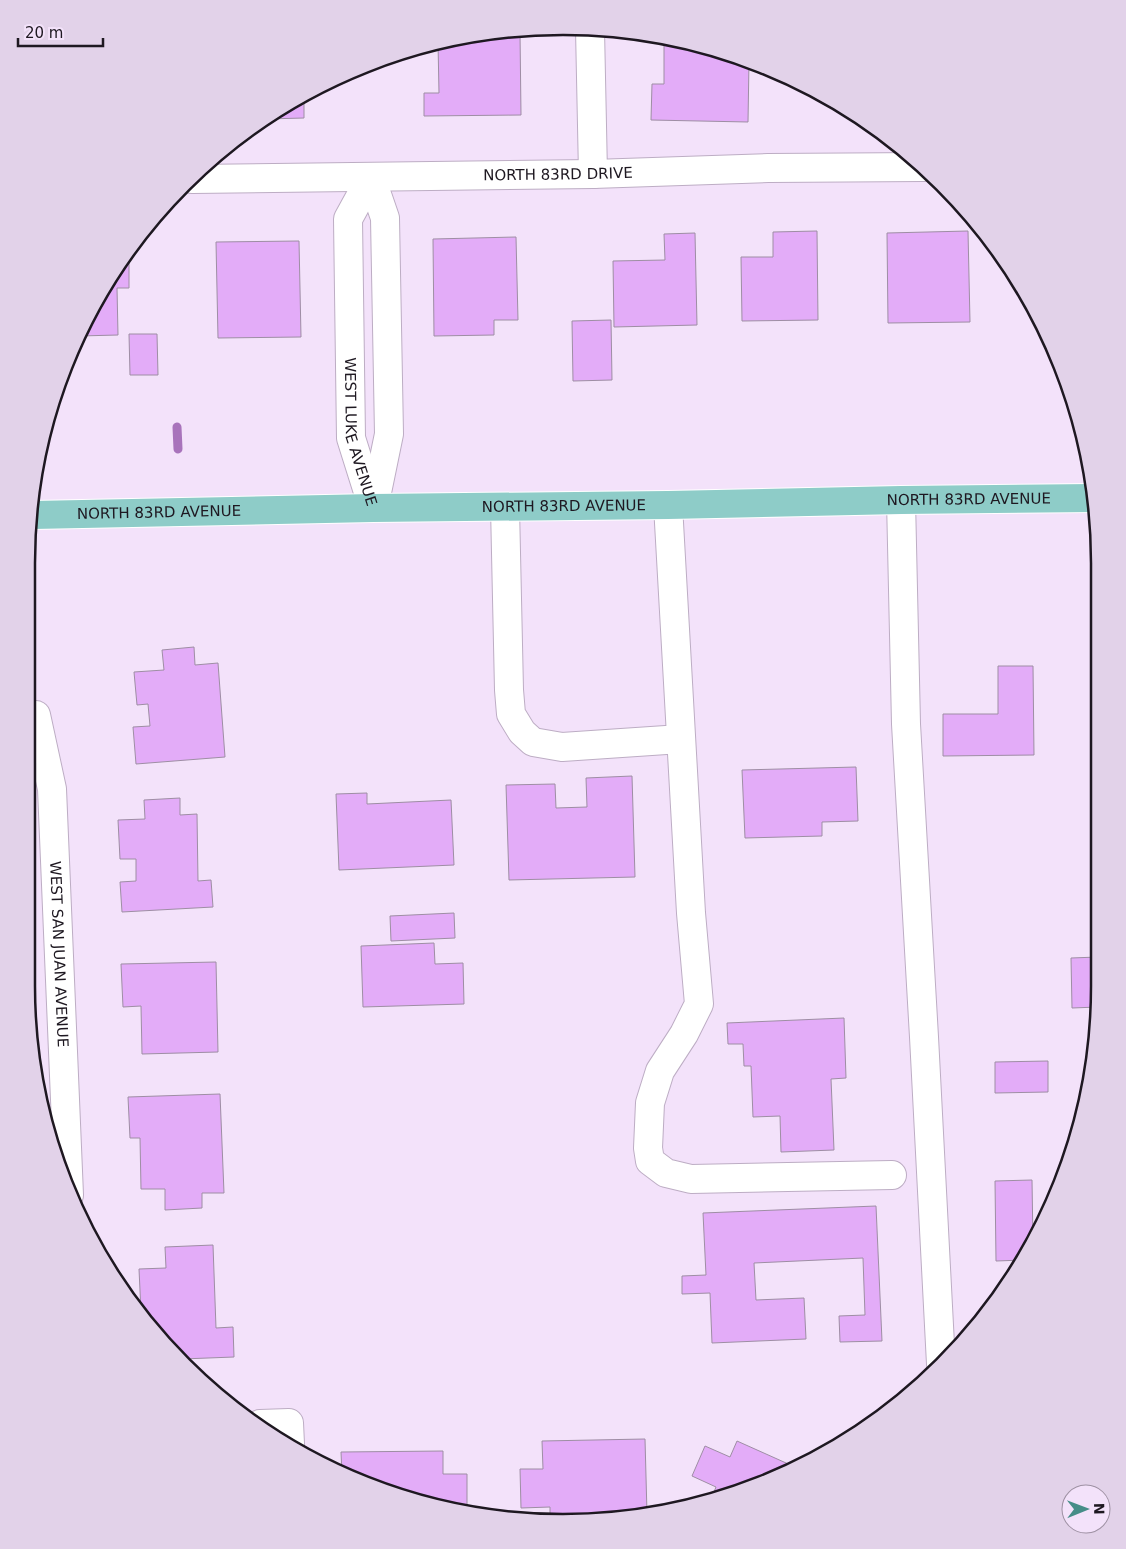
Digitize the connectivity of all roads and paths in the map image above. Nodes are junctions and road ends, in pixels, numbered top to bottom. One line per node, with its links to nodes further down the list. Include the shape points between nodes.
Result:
1 (590, 36): 3 (street)
2 (912, 167): 3 (street, NORTH 83RD DRIVE)
3 (594, 174): 4 (street, NORTH 83RD DRIVE)
4 (371, 177): 5 (street, NORTH 83RD DRIVE); 10 (street, WEST LUKE AVENUE, via 386,218 389,434); 10 (street, WEST LUKE AVENUE, via 348,219 348,229 351,438)
5 (202, 179)
6 (1086, 498): 7 (main road, NORTH 83RD AVENUE)
7 (901, 500): 8 (main road, NORTH 83RD AVENUE); 16 (street, via 906,724)
8 (668, 505): 9 (main road, NORTH 83RD AVENUE); 13 (street)
9 (505, 507): 10 (main road, NORTH 83RD AVENUE); 13 (street, via 511,714 522,732 533,742 562,748)
10 (373, 508): 11 (main road, NORTH 83RD AVENUE)
11 (38, 515)
12 (36, 715): 14 (street, WEST SAN JUAN AVENUE, via 52,789)
13 (681, 739): 15 (street, via 699,1004 660,1071 650,1103 650,1161 666,1173 691,1179)
14 (68, 1169)
15 (892, 1176)
16 (941, 1354)
17 (276, 1429): 18 (street)
18 (290, 1433)

